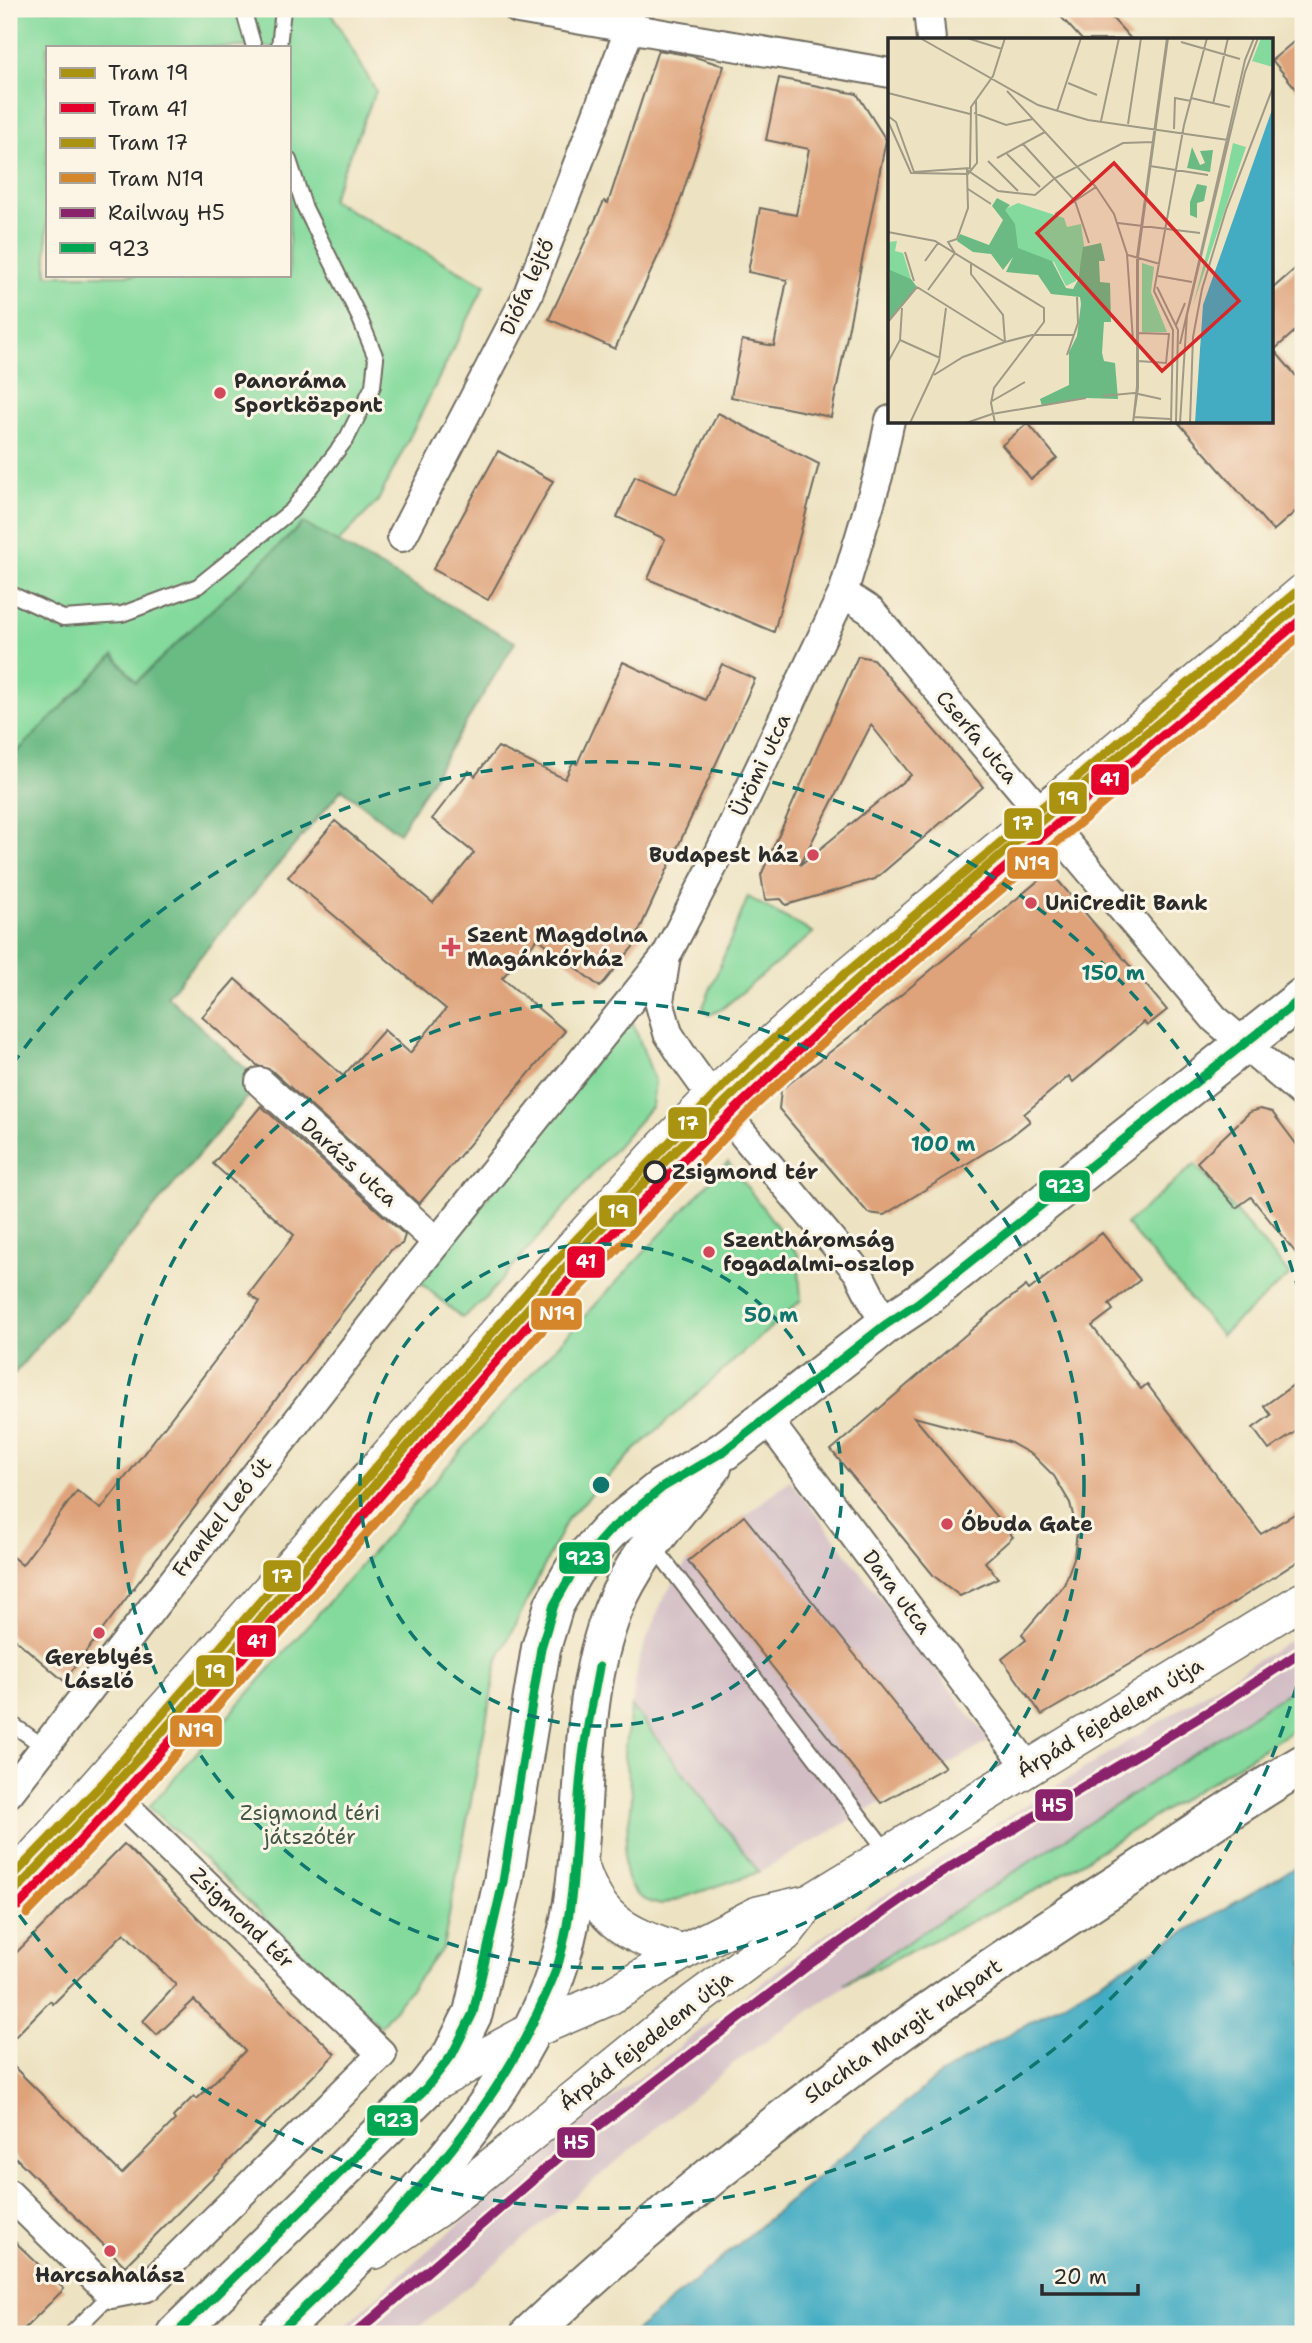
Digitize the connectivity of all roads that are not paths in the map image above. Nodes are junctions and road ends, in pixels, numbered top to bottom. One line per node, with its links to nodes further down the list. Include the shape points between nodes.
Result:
1 (243, 9): 7 (lane)
2 (283, 9): 8 (lane)
3 (518, 9): 5 (street)
4 (928, 9): 6 (street)
5 (630, 18): 9 (street); 12 (street, Diófa lejtő, via 528,294)
6 (931, 38)
7 (254, 46)
8 (279, 46)
9 (888, 73)
10 (290, 163): 14 (lane, via 304,206 376,358 373,386 347,438 292,510 198,586 122,614 63,618)
11 (889, 424): 15 (street, Ürömi utca)
12 (402, 537)
13 (1303, 592): 16 (street)
14 (9, 593)
15 (843, 593): 16 (street, Cserfa utca, via 871,611); 17 (street, Ürömi utca)
16 (1040, 814): 19 (street, Cserfa utca, via 1215,1019); 22 (street, via 834,987)
17 (666, 956): 22 (street, Ürömi utca, via 659,1001 668,1033); 23 (street)
18 (1303, 997): 19 (main road)
19 (1245, 1043): 21 (street, Cserfa utca); 24 (main road)
20 (260, 1082): 23 (street, Darázs utca)
21 (1303, 1094)
22 (712, 1097): 24 (street, via 858,1272); 33 (street, via 396,1445)
23 (437, 1242): 30 (street, Frankel Leó út)
24 (885, 1325): 25 (main road)
25 (766, 1418): 26 (main road); 32 (street, Dara utca)
26 (723, 1451): 27 (main road); 41 (main road, via 663,1487 609,1531 574,1570 554,1605 541,1648 503,1882 479,1993 472,2018 452,2055)
27 (651, 1543): 35 (lane); 36 (main road, via 613,1610 600,1658 583,1756)
28 (1303, 1600): 32 (street, Árpád fejedelem útja)
29 (9, 1722): 30 (lane)
30 (43, 1746): 34 (street, Frankel Leó út)
31 (1303, 1764): 48 (main road, Slachta Margit rakpart, via 1065,1917 860,2058 726,2162)
32 (1028, 1767): 35 (street, Árpád fejedelem útja)
33 (101, 1783): 37 (street); 44 (street, Zsigmond tér, via 382,2054 147,2287)
34 (9, 1793)
35 (888, 1854): 38 (street, Árpád fejedelem útja)
36 (578, 1855): 39 (street, via 585,1883 598,1906 617,1925 650,1943); 40 (main road, via 559,1964)
37 (9, 1885)
38 (810, 1902): 39 (street, Árpád fejedelem útja, via 758,1913); 43 (street, Árpád fejedelem útja, via 785,1934 693,2002 442,2206)
39 (683, 1952): 40 (street, Árpád fejedelem útja, via 606,1999)
40 (529, 2032): 41 (street, Árpád fejedelem útja); 43 (main road, Árpád fejedelem útja, via 496,2090 458,2141)
41 (426, 2088): 46 (main road, Árpád fejedelem útja)
42 (9, 2193): 44 (street)
43 (340, 2274): 47 (main road, Árpád fejedelem útja)
44 (111, 2294): 45 (lane)
45 (71, 2334)
46 (176, 2334)
47 (277, 2334)
48 (530, 2334)

